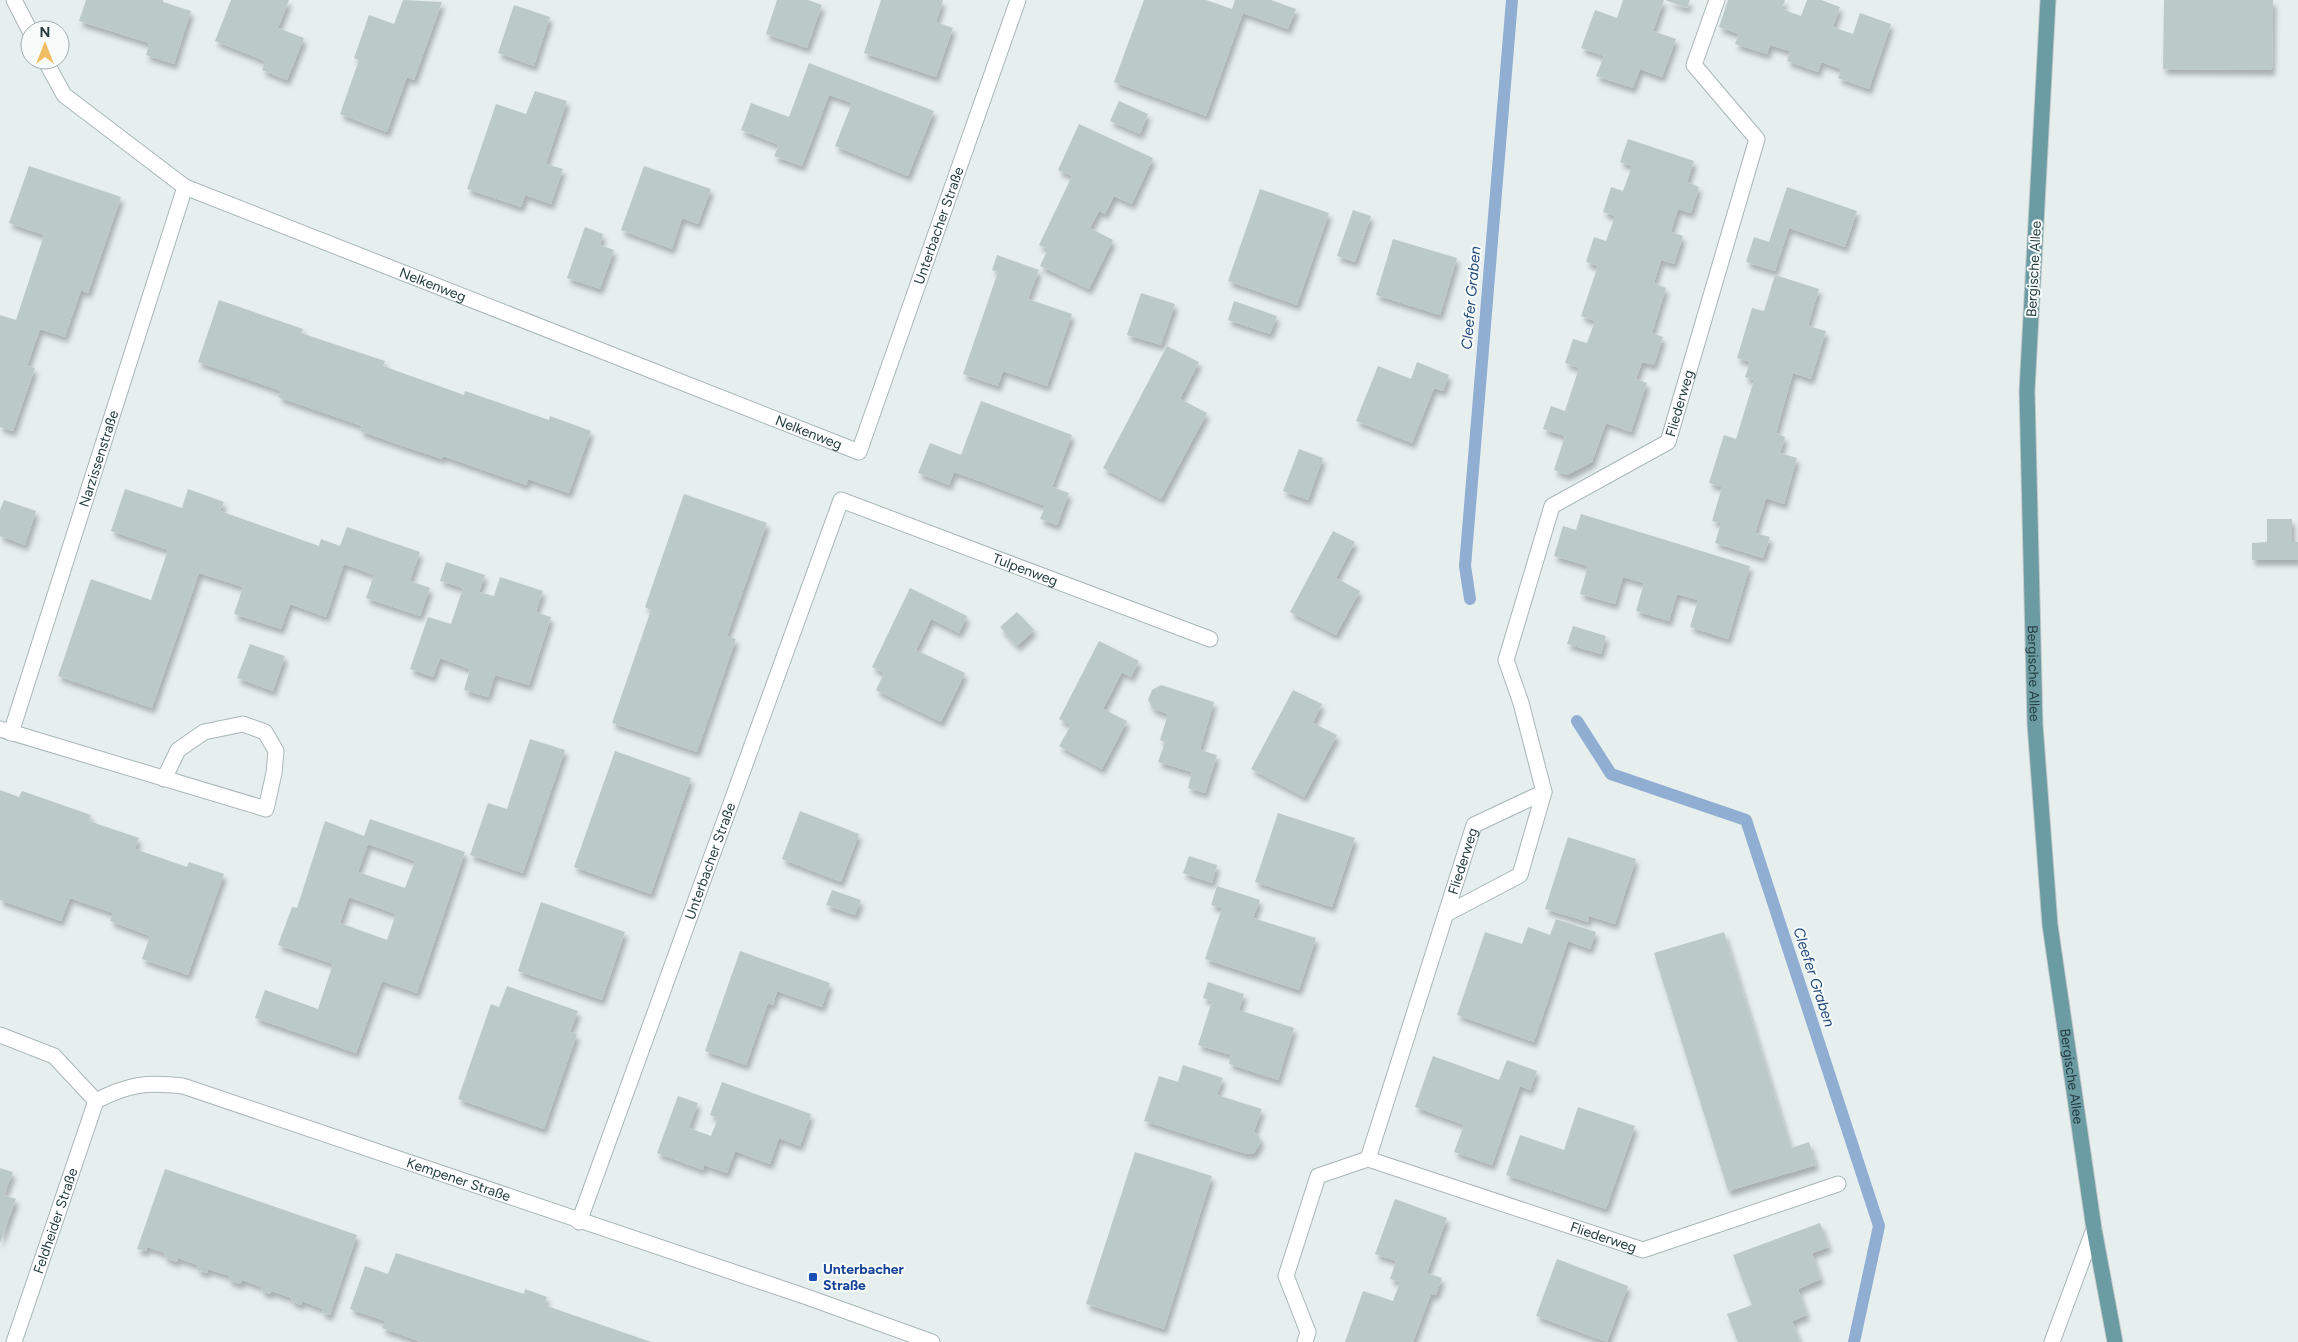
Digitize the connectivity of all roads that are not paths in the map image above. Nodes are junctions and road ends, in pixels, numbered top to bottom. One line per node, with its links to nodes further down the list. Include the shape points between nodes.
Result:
1 (14, 0): 5 (street)
2 (1018, 0): 8 (street, Unterbacher Straße)
3 (1718, 0): 13 (street, Fliederweg, via 1694,65 1757,138 1668,442 1552,506 1506,660 1521,703)
4 (2048, 0): 20 (main road, Bergische Allee, via 2027,391 2035,724 2050,926)
5 (24, 20)
6 (50, 70): 7 (street, Nelkenweg, via 64,95)
7 (186, 186): 8 (street, Nelkenweg); 11 (street, Narzissenstraße)
8 (859, 452)
9 (841, 500): 10 (street, Tulpenweg); 19 (street, Unterbacher Straße)
10 (1210, 640)
11 (6, 731): 12 (street, Narzissenstraße)
12 (164, 779): 12 (street, Narzissenstraße, via 266,809 276,751 265,732 243,724 204,732 178,750)
13 (1544, 792): 14 (street, Fliederweg, via 1520,875); 14 (street, Fliederweg, via 1474,825)
14 (1446, 914): 17 (street, Fliederweg)
15 (0, 1035): 16 (street, via 54,1056)
16 (96, 1101): 19 (street, Kempener Straße, via 119,1088 162,1084 183,1086); 21 (street, Feldheider Straße)
17 (1368, 1159): 18 (street, Fliederweg, via 1643,1250); 23 (street, via 1318,1176 1286,1276 1308,1332)
18 (1838, 1184)
19 (579, 1222): 22 (street, Kempener Straße)
20 (2094, 1229): 24 (street); 25 (main road, Bergische Allee)
21 (14, 1342)
22 (932, 1342)
23 (1305, 1342)
24 (2052, 1342)
25 (2115, 1342)

